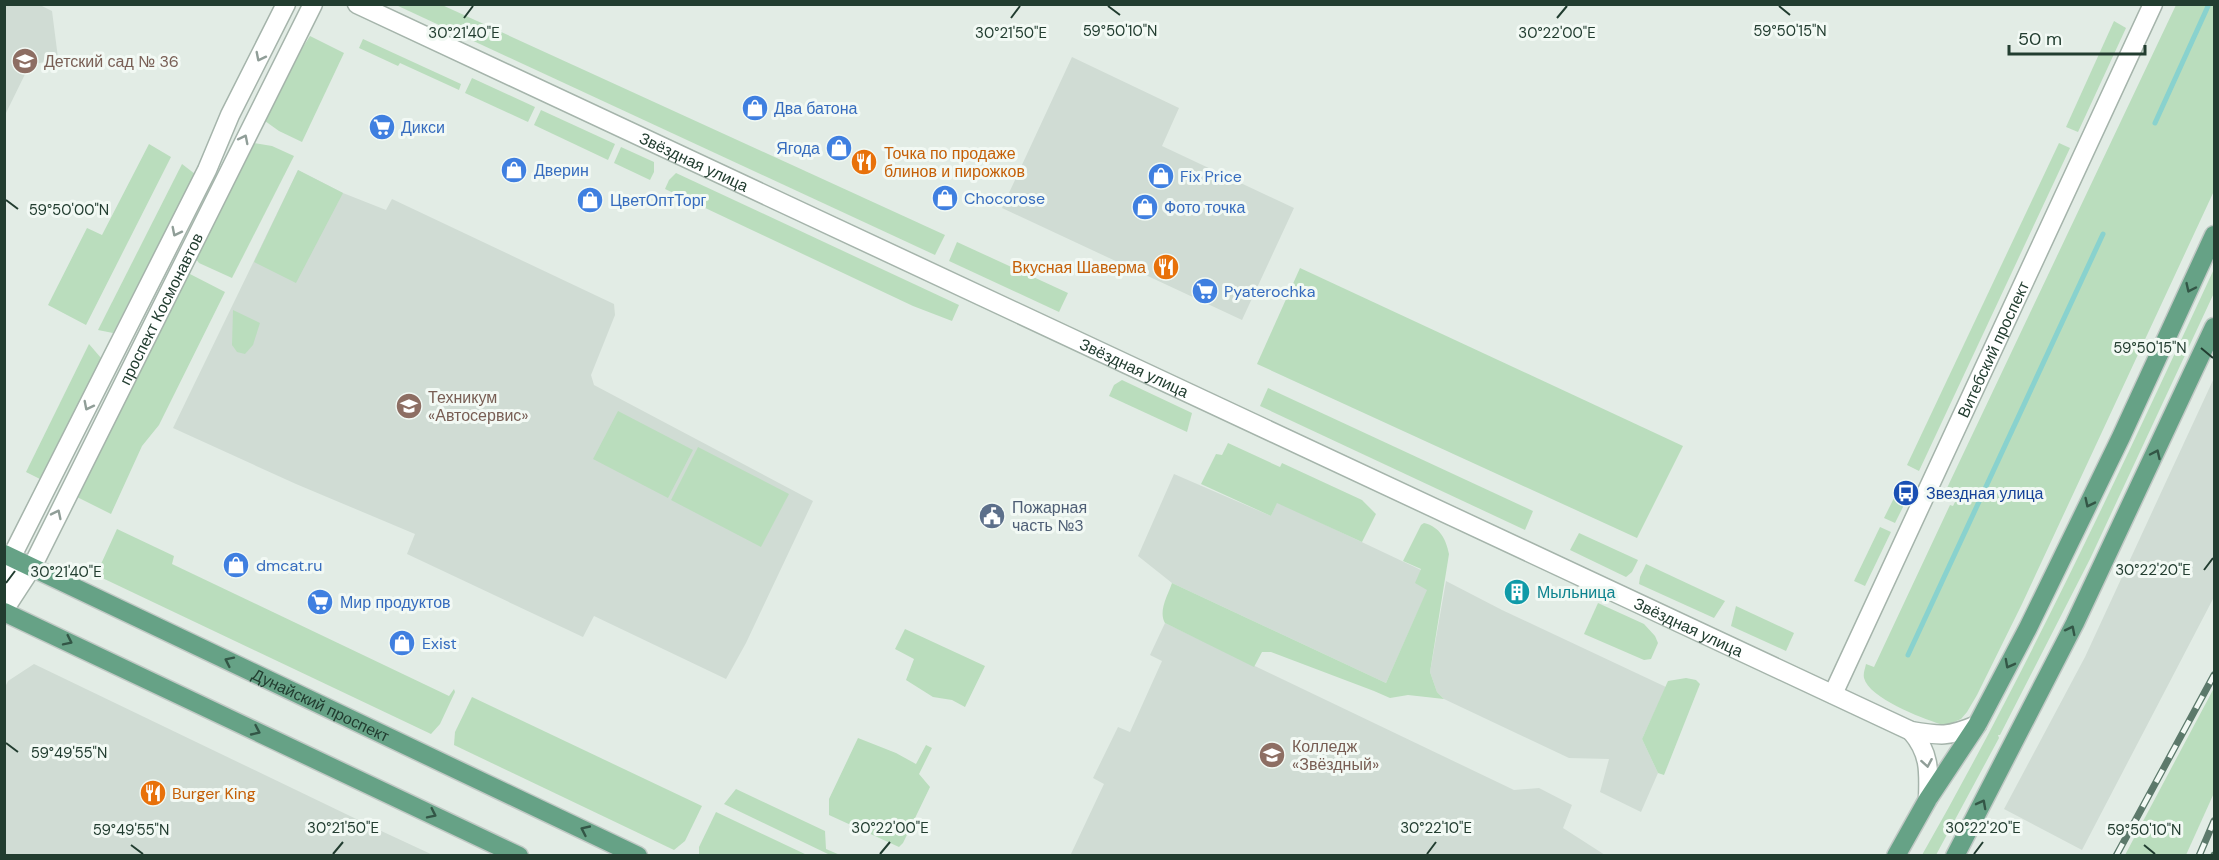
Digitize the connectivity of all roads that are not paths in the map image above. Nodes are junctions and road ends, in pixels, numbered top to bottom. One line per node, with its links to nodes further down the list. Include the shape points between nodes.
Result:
1 (286, 4): 7 (street, проспект Космонавтов, one-way to 7, via 207,170)
2 (313, 4): 8 (street, проспект Космонавтов, one-way to 2)
3 (357, 4): 10 (street, Звёздная улица)
4 (2153, 4): 10 (street, Витебский проспект)
5 (2214, 235): 11 (main road, one-way to 11, via 2111,458)
6 (2214, 327): 17 (main road, one-way to 6, via 2074,623)
7 (8, 556): 8 (main road, Дунайский проспект); 9 (street, проспект Космонавтов)
8 (32, 567): 9 (street, проспект Космонавтов); 15 (main road, Дунайский проспект, one-way to 8)
9 (4, 610): 14 (main road, one-way to 14)
10 (1833, 694): 12 (street, Звёздная улица)
11 (1977, 725): 12 (street, Звёздная улица, via 1951,735); 13 (main road)
12 (1911, 731): 13 (street, one-way to 13, via 1926,755)
13 (1928, 799): 16 (main road)
14 (519, 855)
15 (638, 855)
16 (1896, 855)
17 (1955, 855)

